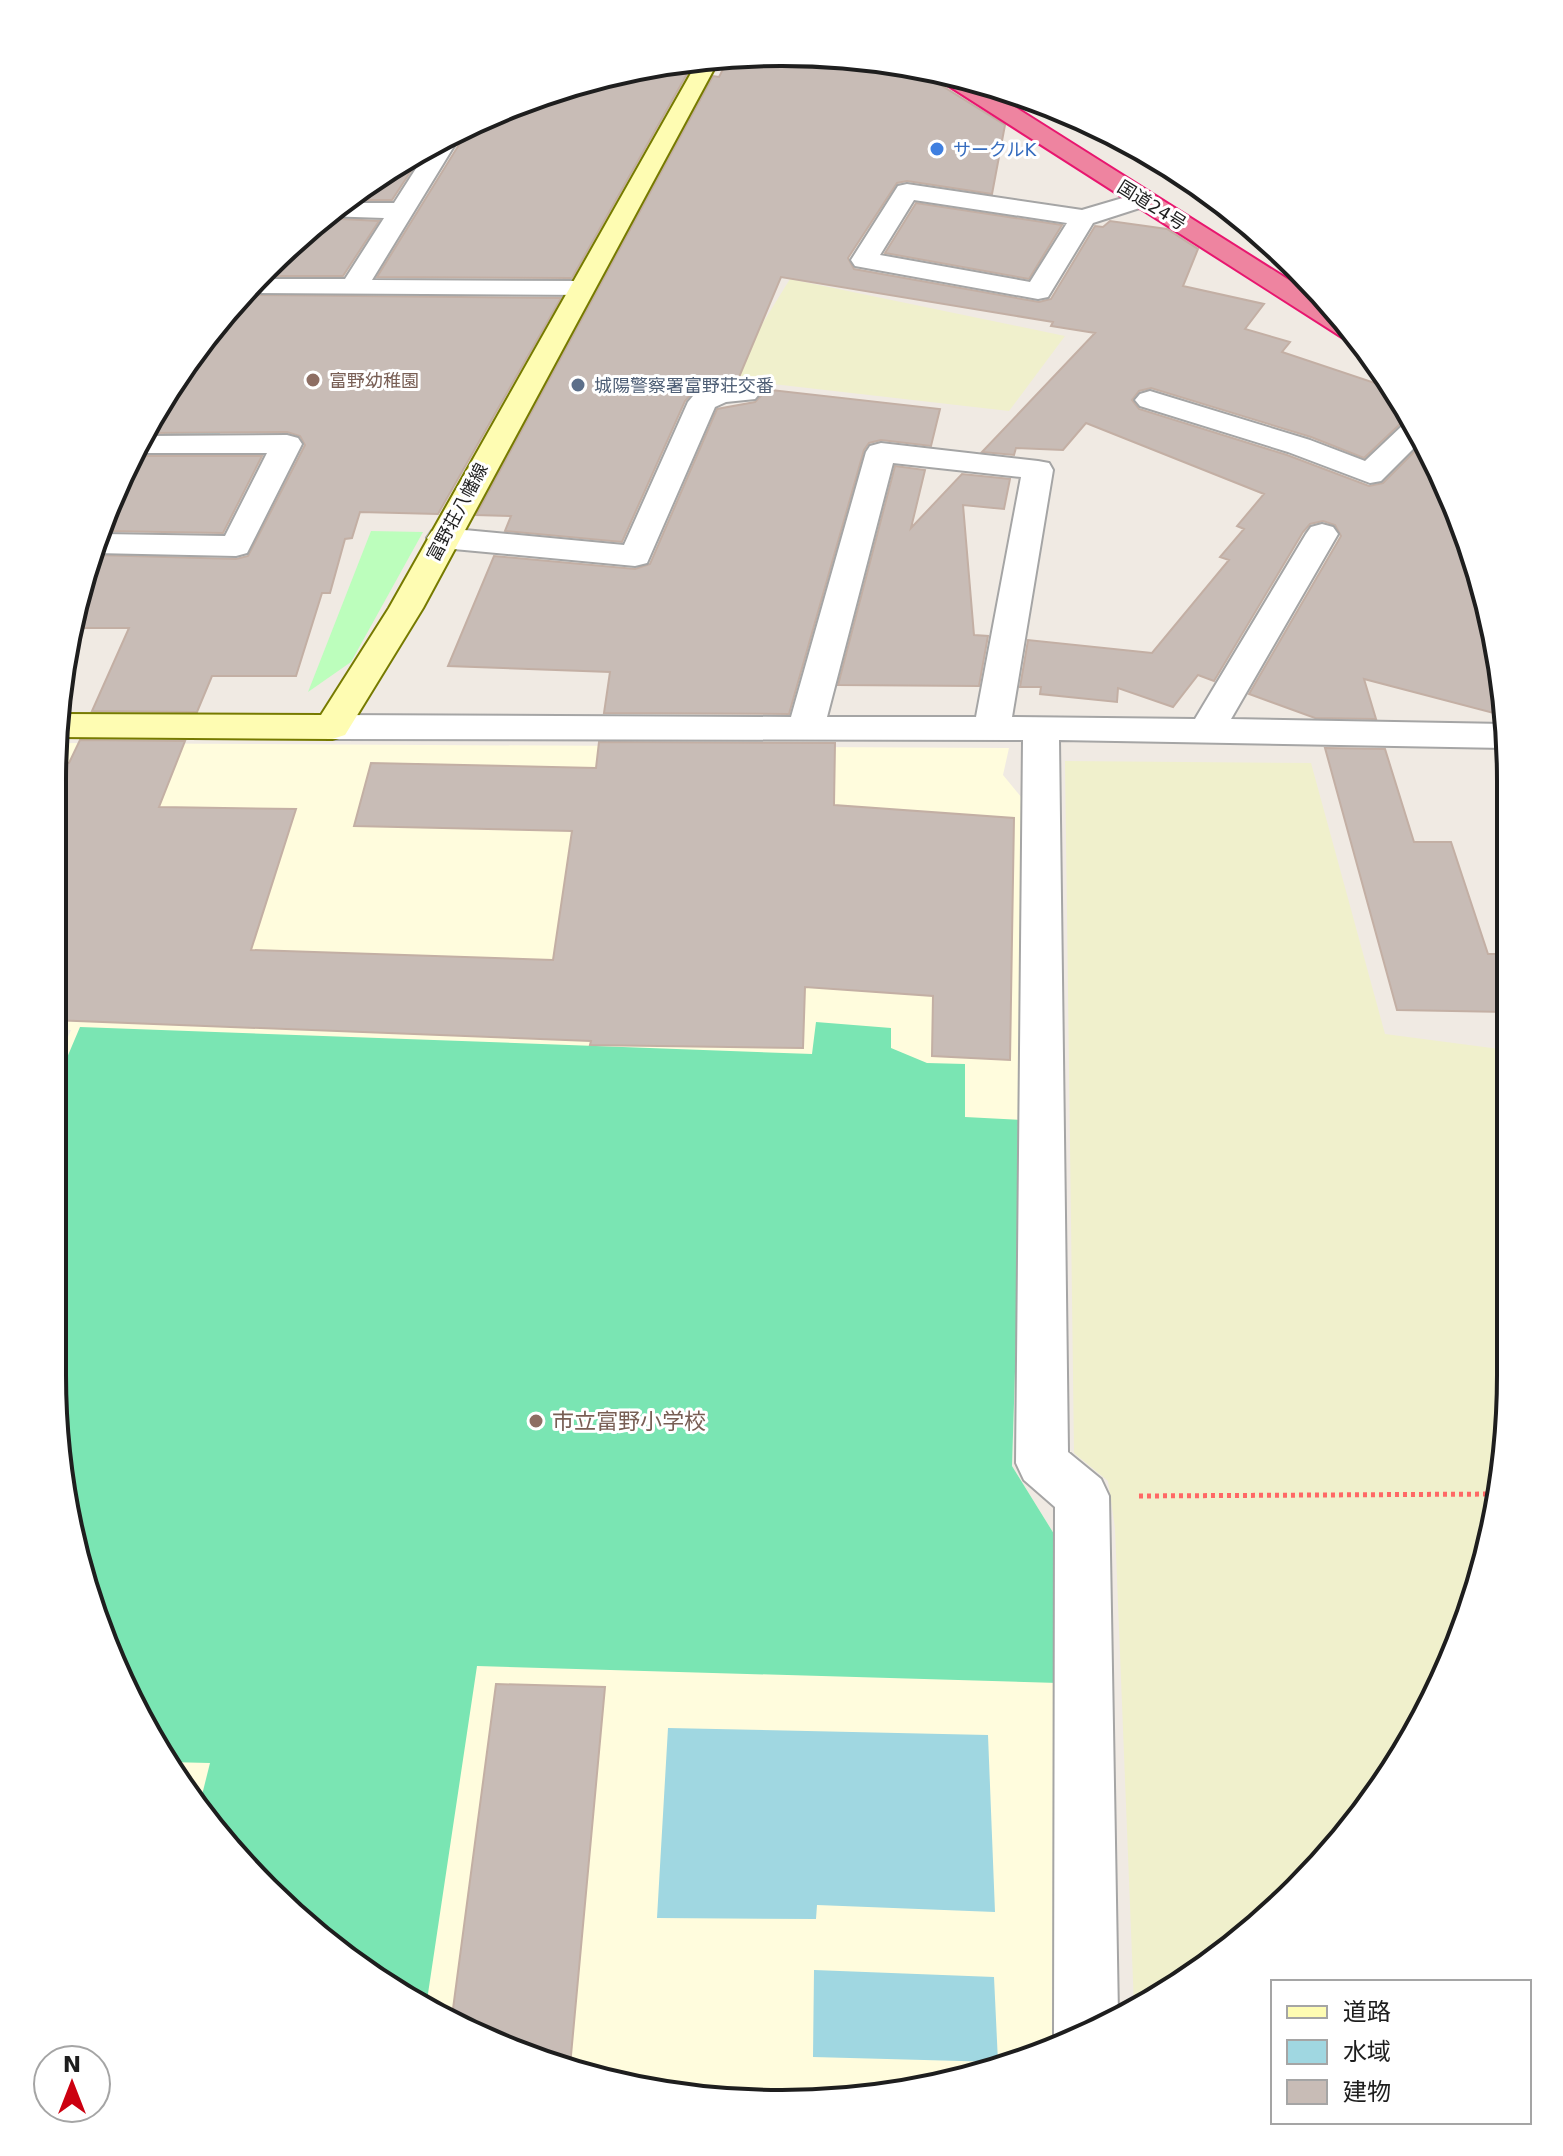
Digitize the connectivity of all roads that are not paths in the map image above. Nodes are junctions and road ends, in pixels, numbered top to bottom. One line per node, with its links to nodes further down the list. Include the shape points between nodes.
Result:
1 (703, 71): 10 (main road, 富野荘八幡線)
2 (975, 93): 4 (highway, 国道24号)
3 (431, 158): 6 (street)
4 (1143, 199): 7 (street); 11 (highway, 国道24号)
5 (351, 210): 6 (street)
6 (400, 211): 9 (street)
7 (1083, 218): 7 (street, via 1038,291 864,260 907,191)
8 (266, 287): 9 (street)
9 (354, 287): 10 (street)
10 (581, 289): 17 (main road, 富野荘八幡線)
11 (1320, 311)
12 (745, 393): 17 (street, via 720,393 703,402 635,556)
13 (1150, 400): 14 (street, via 1370,474)
14 (1408, 437)
15 (151, 445): 18 (street, via 287,444 236,546)
16 (1322, 534): 24 (street)
17 (443, 538): 20 (main road, 富野荘八幡線)
18 (107, 544)
19 (69, 726): 20 (main road)
20 (332, 727): 21 (street)
21 (806, 728): 22 (street); 22 (street, via 881,452 1038,470)
22 (992, 729): 23 (street)
23 (1041, 731): 24 (street); 26 (street, via 1042,1463 1082,1496)
24 (1206, 731): 25 (street)
25 (1495, 736)
26 (1086, 2022)

